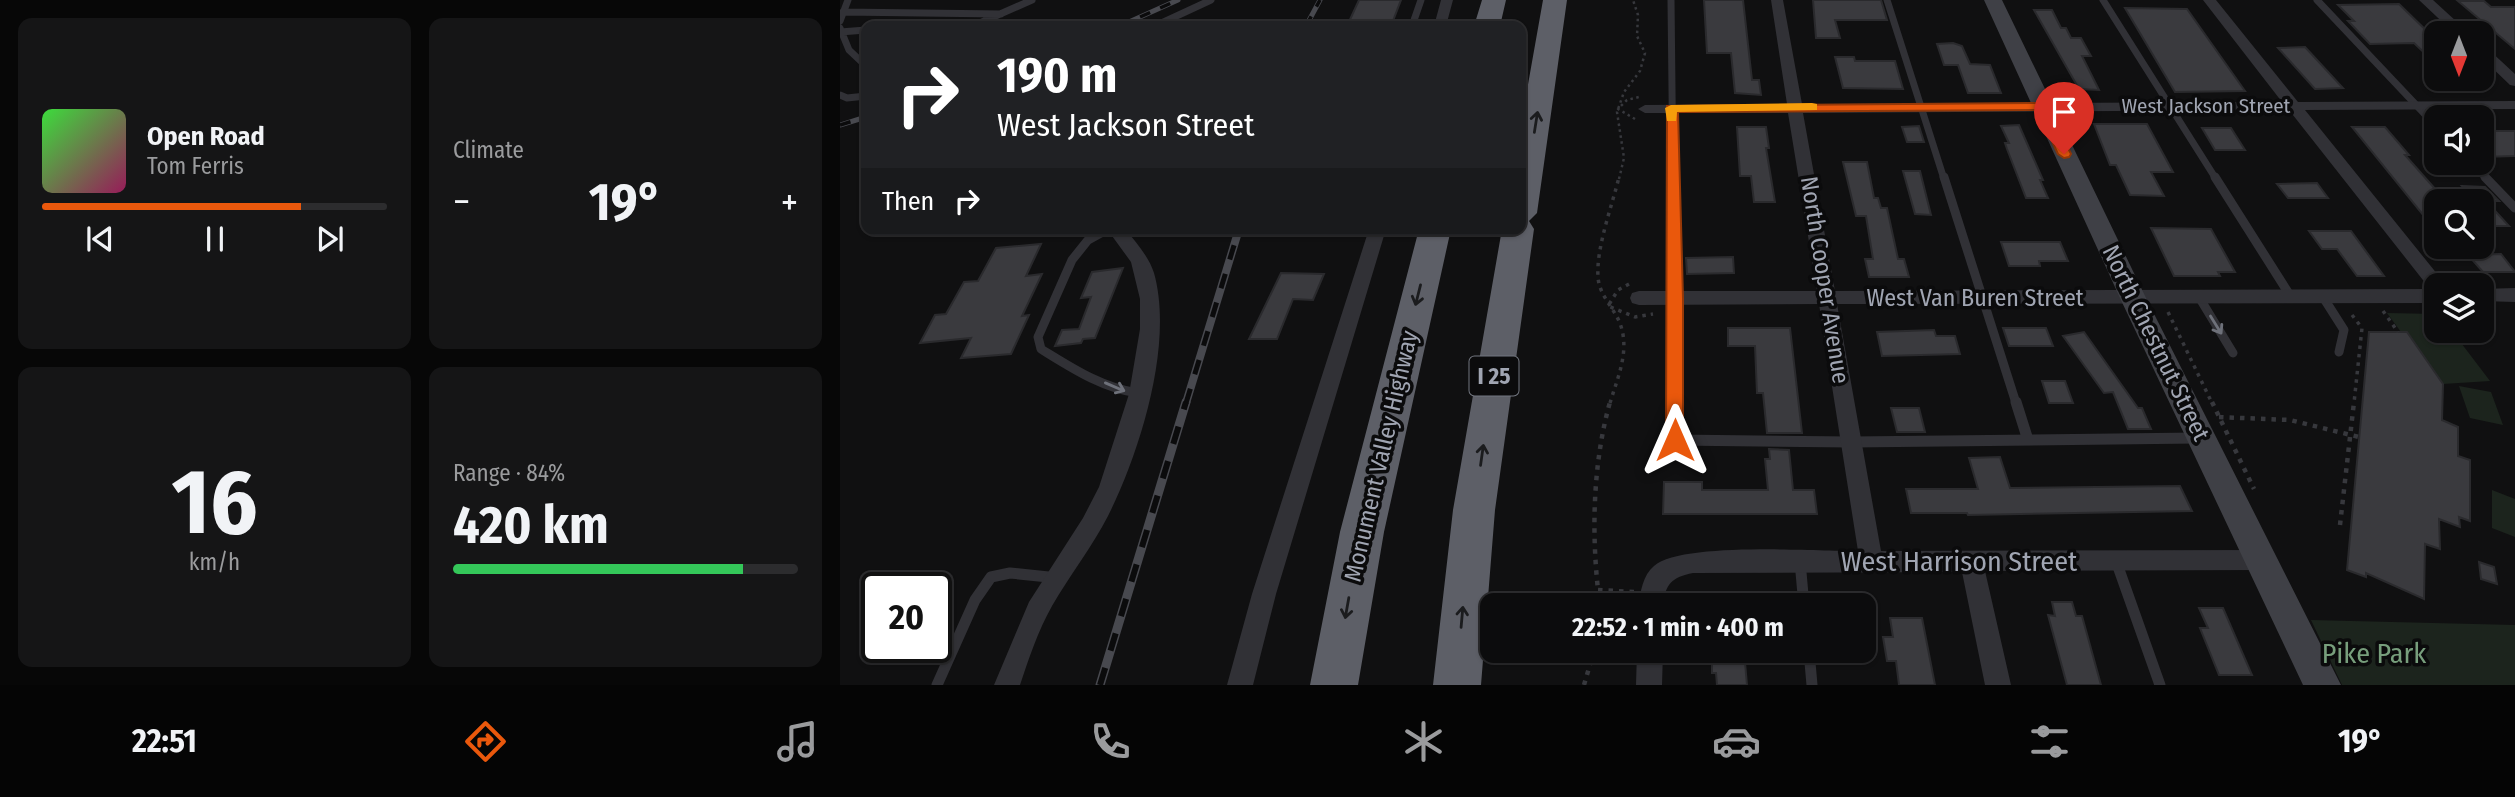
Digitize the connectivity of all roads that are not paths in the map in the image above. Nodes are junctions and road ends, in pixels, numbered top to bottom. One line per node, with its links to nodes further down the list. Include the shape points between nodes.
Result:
1 (848, 0): 16 (lane)
2 (1032, 0): 17 (lane)
3 (1211, 0): 20 (lane)
4 (1421, 0): 21 (lane)
5 (1447, 0): 22 (street)
6 (1493, 0): 23 (highway)
7 (1555, 0): 43 (highway, one-way to 7)
8 (1671, 0): 40 (lane)
9 (1777, 0): 37 (street, North Cooper Avenue)
10 (1887, 0): 38 (lane)
11 (1993, 0): 33 (main road, North Chestnut Street)
12 (2103, 0): 34 (lane)
13 (2210, 0): 35 (street)
14 (2317, 0): 36 (lane)
15 (2425, 0): 24 (street)
16 (843, 12): 17 (lane); 18 (lane)
17 (1001, 14): 19 (lane)
18 (840, 21)
19 (985, 21)
20 (1166, 21)
21 (1414, 21)
22 (1441, 21)
23 (1488, 21)
24 (2449, 21)
25 (861, 30): 26 (lane)
26 (840, 31): 27 (lane, via 850,53)
27 (861, 62)
28 (2494, 62): 29 (street)
29 (2515, 82)
30 (840, 95): 31 (lane)
31 (861, 97)
32 (2515, 105): 36 (street, West Jackson Street)
33 (2042, 106): 34 (street, West Jackson Street); 38 (street, West Jackson Street); 60 (main road, North Chestnut Street)
34 (2170, 106): 35 (street, West Jackson Street); 54 (lane)
35 (2294, 106): 36 (street, West Jackson Street); 50 (street)
36 (2417, 106): 41 (lane)
37 (1796, 107): 38 (street, West Jackson Street); 40 (street, West Jackson Street); 58 (street, North Cooper Avenue)
38 (1922, 107): 59 (lane)
39 (1645, 108): 40 (street, West Jackson Street)
40 (1671, 108): 57 (lane)
41 (2424, 113)
42 (2483, 175): 44 (lane)
43 (1526, 182)
44 (2515, 208)
45 (1097, 235): 64 (lane, one-way to 64, via 1072,260 1038,337 1041,349 1124,392)
46 (1120, 235): 64 (street, via 1144,272 1149,296 1147,355)
47 (1376, 235): 80 (street)
48 (1434, 235): 81 (highway, Monument Valley Highway, one-way to 81, via 1362,532)
49 (1517, 235): 82 (highway, I 25, one-way to 49, via 1474,510)
50 (2426, 273)
51 (2494, 295): 52 (street)
52 (2515, 295)
53 (2424, 296): 55 (street, West Van Buren Street)
54 (2291, 297): 55 (street, West Van Buren Street); 61 (street, West Van Buren Street)
55 (2323, 297): 62 (lane, via 2344,330)
56 (1639, 298): 57 (street, West Van Buren Street)
57 (1675, 298): 58 (street, West Van Buren Street); 67 (lane, via 1675,440)
58 (1828, 298): 59 (street, West Van Buren Street); 67 (street, North Cooper Avenue)
59 (1982, 298): 60 (street, West Van Buren Street); 66 (lane)
60 (2133, 298): 61 (street, West Van Buren Street); 65 (main road, North Chestnut Street)
61 (2199, 298): 63 (lane, one-way to 63)
62 (2339, 352)
63 (2233, 353)
64 (1138, 393): 73 (street, via 1109,489)
65 (2202, 438): 66 (lane); 68 (main road, North Chestnut Street)
66 (2028, 440): 67 (lane)
67 (1852, 442): 70 (street, North Cooper Avenue)
68 (2261, 560): 72 (street, West Harrison Street); 87 (main road, North Chestnut Street)
69 (1800, 561): 70 (street, West Harrison Street); 74 (street, West Harrison Street, via 1673,566); 75 (lane)
70 (1871, 561): 71 (street, West Harrison Street)
71 (1971, 561): 72 (street, West Harrison Street); 85 (street)
72 (2115, 561): 86 (lane)
73 (1058, 578): 78 (lane, via 1010,573 991,577 975,600); 79 (street, via 1030,624)
74 (1654, 591)
75 (1803, 593)
76 (1650, 663): 83 (street)
77 (1809, 663): 84 (lane)
78 (937, 685)
79 (1007, 685)
80 (1240, 685)
81 (1334, 685)
82 (1457, 685)
83 (1649, 685)
84 (1812, 685)
85 (1998, 685)
86 (2160, 685)
87 (2322, 685)

